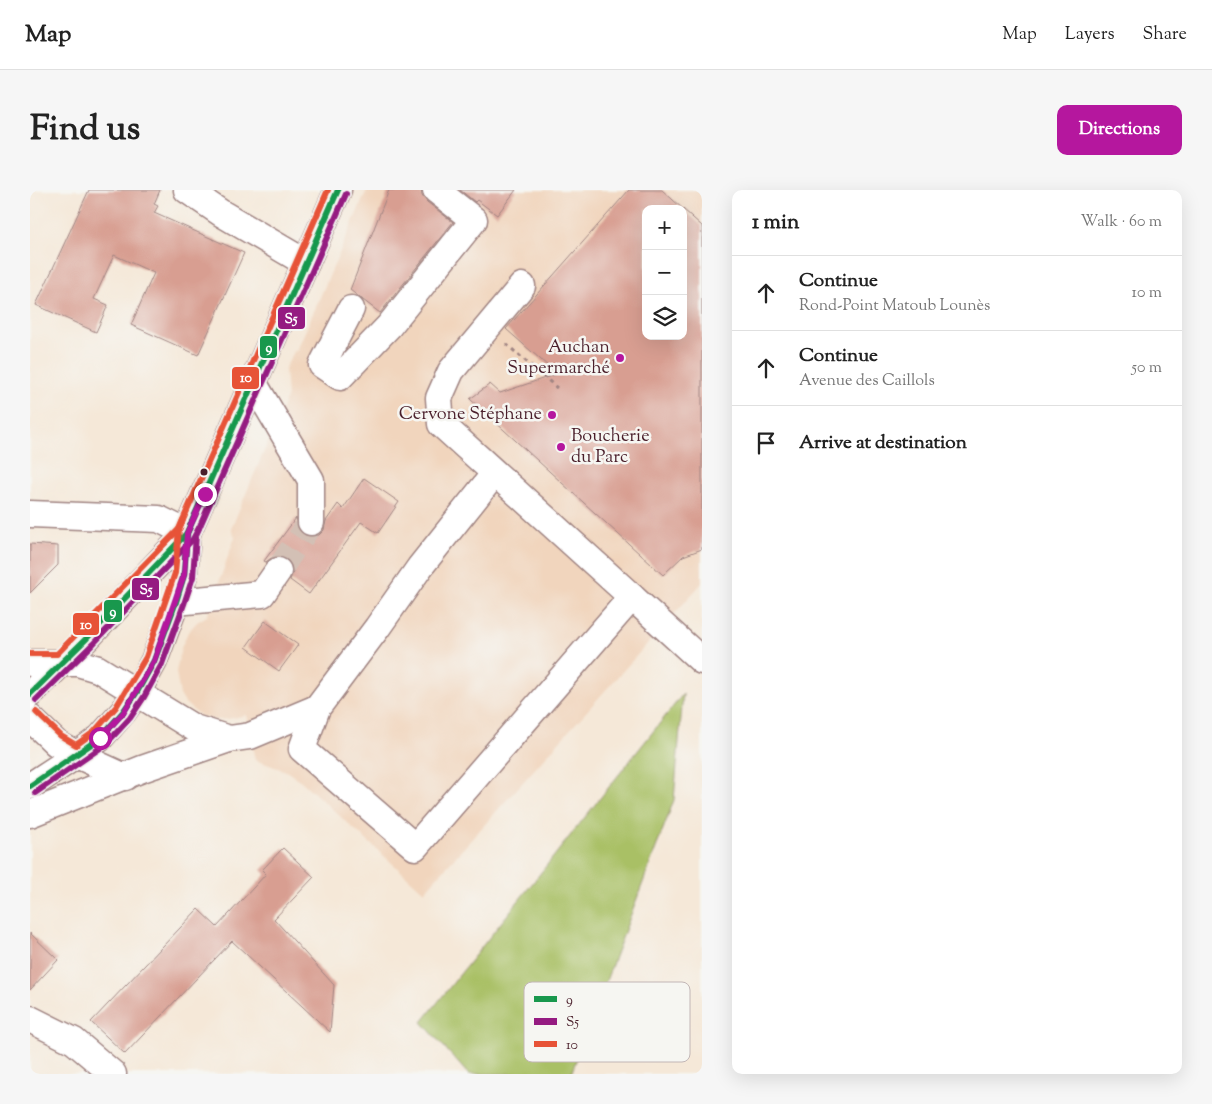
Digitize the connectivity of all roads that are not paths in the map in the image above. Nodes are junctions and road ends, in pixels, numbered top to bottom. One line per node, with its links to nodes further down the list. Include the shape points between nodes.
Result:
1 (187, 190): 4 (street)
2 (338, 190): 4 (street)
3 (436, 190): 6 (street, via 474,220 389,326 340,377 322,365)
4 (306, 263): 7 (street)
5 (522, 286): 8 (street, via 451,371 439,398 441,424)
6 (351, 309)
7 (253, 382): 10 (street, via 311,480); 11 (street)
8 (495, 473): 13 (street); 20 (street, via 420,567)
9 (30, 514): 11 (street, via 159,519)
10 (311, 522)
11 (187, 533): 14 (street, via 184,575); 17 (street)
12 (278, 571): 14 (street, via 262,594)
13 (632, 597): 15 (street); 23 (street, via 415,847)
14 (176, 602): 18 (street, via 154,661)
15 (702, 661)
16 (30, 663): 17 (street)
17 (61, 663): 18 (street, via 78,663 98,669); 19 (street)
18 (137, 692): 22 (street, via 194,728); 24 (street, via 100,738)
19 (30, 694)
20 (317, 708): 22 (street); 23 (street)
21 (30, 718): 24 (street, via 56,744)
22 (240, 738): 23 (street); 25 (street)
23 (302, 749)
24 (77, 755): 25 (street); 26 (street)
25 (125, 777): 27 (street)
26 (30, 786)
27 (30, 814)
28 (30, 1019): 29 (street, via 74,1040)
29 (113, 1074)

